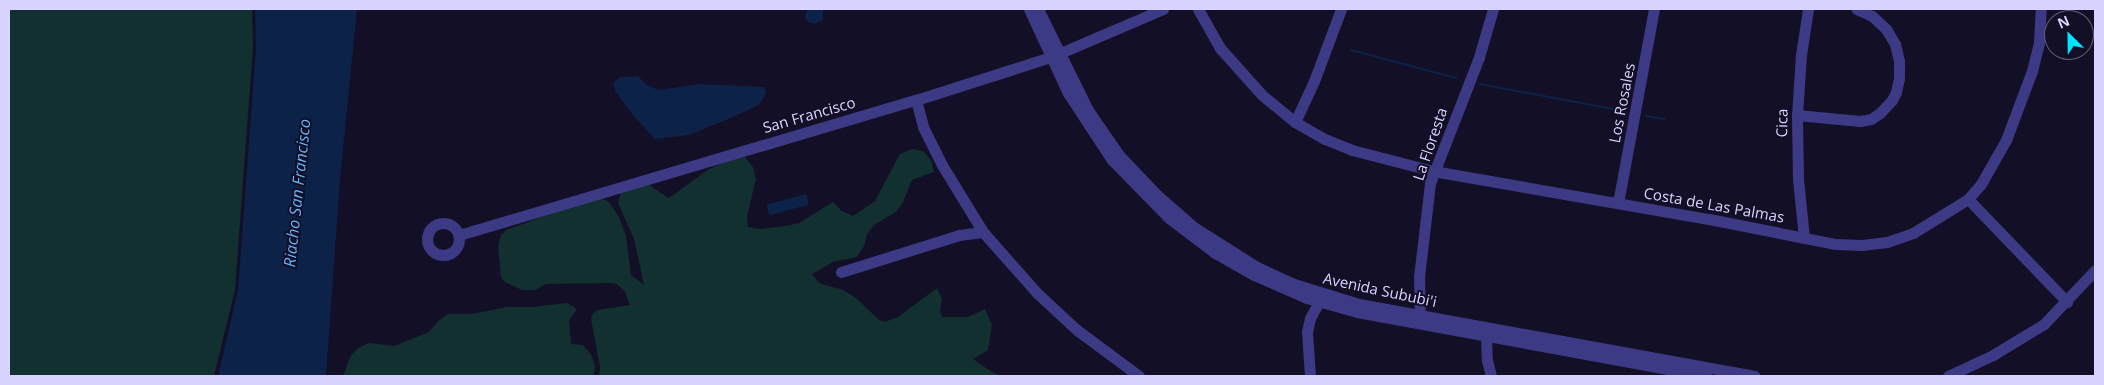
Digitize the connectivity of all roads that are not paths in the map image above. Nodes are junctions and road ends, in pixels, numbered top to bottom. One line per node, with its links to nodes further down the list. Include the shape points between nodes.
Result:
1 (1029, 9): 11 (street, Avenida Sububi'i)
2 (1038, 9): 11 (street, Avenida Sububi'i)
3 (1163, 9): 11 (street, San Francisco)
4 (1198, 9): 14 (street, Costa de Las Palmas, via 1220,48 1240,73)
5 (1342, 9): 14 (street)
6 (1493, 9): 15 (street, La Floresta, via 1479,57)
7 (1654, 9): 17 (street, Los Rosales)
8 (1808, 9): 13 (street, Cica)
9 (1856, 9): 13 (street, via 1872,16 1886,29 1895,44 1899,78 1892,100 1880,114 1860,121)
10 (2041, 9): 16 (street, via 2039,42 2032,71 2006,140)
11 (1055, 55): 12 (street, San Francisco); 23 (street, Avenida Sububi'i, via 1068,93 1098,140 1132,182 1169,218 1239,267 1286,290)
12 (916, 100): 18 (street, via 938,157); 19 (street, San Francisco)
13 (1797, 115): 20 (street, Cica, via 1798,179)
14 (1295, 122): 15 (street, Costa de Las Palmas, via 1352,150)
15 (1433, 171): 17 (street, Costa de Las Palmas); 25 (street, La Floresta, via 1420,278)
16 (1968, 199): 20 (street, Costa de Las Palmas, via 1922,228 1887,242 1835,244); 24 (street)
17 (1618, 203): 20 (street, Costa de Las Palmas)
18 (983, 232): 22 (street, via 959,235); 27 (street, via 1037,293 1064,318)
19 (459, 235)
20 (1804, 238)
21 (2095, 270): 24 (street)
22 (841, 272)
23 (1321, 298): 25 (street, Avenida Sububi'i, via 1357,312); 28 (street, via 1310,318 1308,332)
24 (2067, 302): 32 (street, via 2044,324 2019,340)
25 (1420, 320): 26 (street, Avenida Sububi'i); 31 (street, Avenida Sububi'i)
26 (1486, 336): 29 (street); 30 (street, Avenida Sububi'i)
27 (1139, 376)
28 (1310, 376)
29 (1491, 376)
30 (1706, 376)
31 (1754, 376)
32 (1948, 376)

